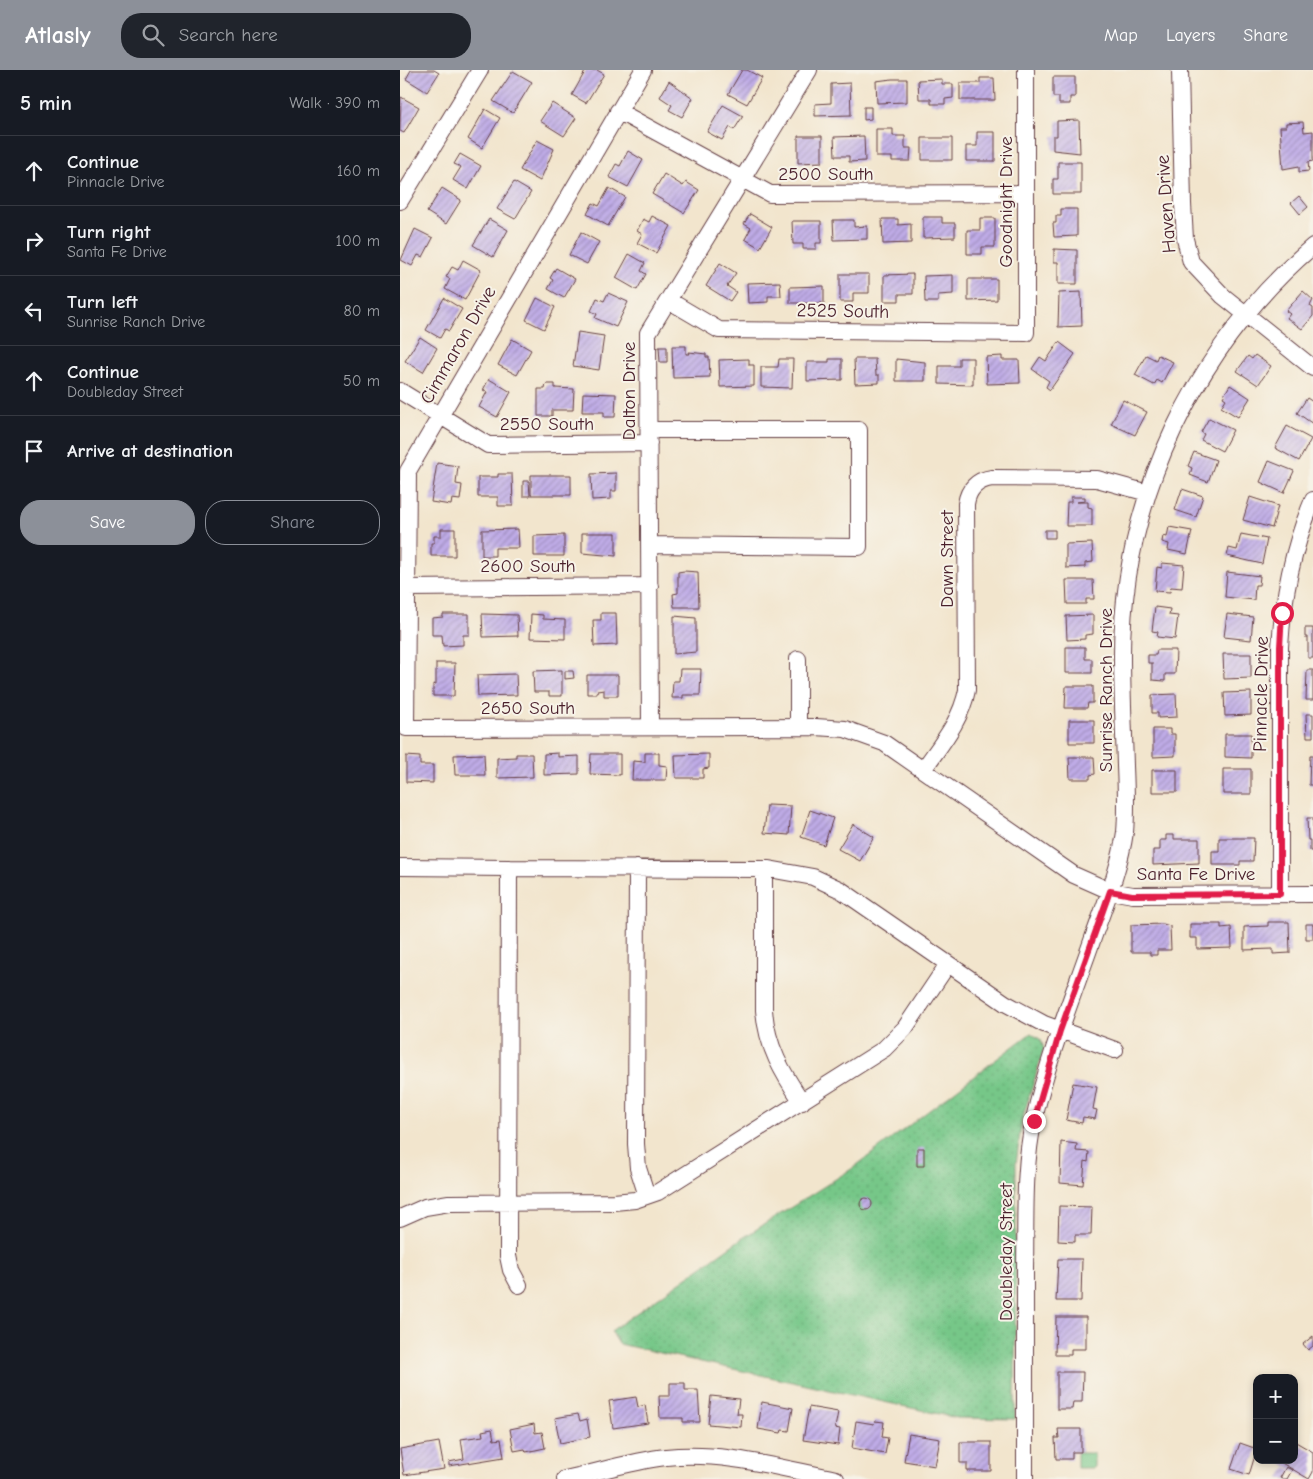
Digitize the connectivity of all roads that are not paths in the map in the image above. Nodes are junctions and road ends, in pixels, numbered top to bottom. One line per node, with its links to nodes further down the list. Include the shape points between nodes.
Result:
1 (480, 70): 9 (street)
2 (643, 70): 6 (street, Cimmaron Drive)
3 (809, 70): 7 (street, Dalton Drive)
4 (1026, 70): 8 (street, Goodnight Drive)
5 (1180, 70): 12 (street, Haven Drive, via 1185,239 1191,262)
6 (618, 112): 7 (street, 2500 South); 16 (street, Cimmaron Drive)
7 (741, 179): 8 (street, 2500 South, via 770,194); 11 (street, Dalton Drive)
8 (1026, 193): 13 (street, Goodnight Drive)
9 (400, 201)
10 (1313, 246): 12 (street, Sunrise Ranch Drive)
11 (668, 300): 13 (street, 2525 South, via 719,330); 17 (street, Dalton Drive, via 648,333)
12 (1246, 315): 14 (street, Haven Drive); 18 (street, Sunrise Ranch Drive, via 1210,363 1184,408)
13 (1026, 333)
14 (1313, 368)
15 (400, 391): 16 (street, 2550 South)
16 (441, 415): 17 (street, 2550 South, via 488,445); 22 (street, Cimmaron Drive, via 408,471)
17 (649, 437): 20 (street, Dalton Drive); 20 (street, 2550 South, via 859,430 859,546)
18 (1148, 493): 27 (street, Dawn Street, via 1105,480 1078,478 992,478 972,488 966,504 967,690 955,725); 32 (street, Sunrise Ranch Drive, via 1126,596 1122,654 1125,831)
19 (1313, 500): 33 (street, Pinnacle Drive, via 1294,555 1282,613)
20 (650, 545): 21 (street, Dalton Drive)
21 (650, 586): 22 (street, 2600 South); 24 (street, Dalton Drive)
22 (406, 588): 26 (street, Cimmaron Drive)
23 (798, 660): 25 (street)
24 (650, 727): 25 (street, 2650 South); 26 (street, 2650 South)
25 (798, 727): 27 (street, 2650 South, via 831,727 865,735 884,743)
26 (406, 728)
27 (923, 770): 32 (street, Santa Fe Drive, via 1074,875)
28 (400, 867): 29 (street)
29 (509, 868): 30 (street); 40 (street)
30 (637, 868): 31 (street); 39 (street, via 636,1144 638,1168)
31 (764, 868): 35 (street, via 797,872 834,886); 38 (street, via 765,1022 777,1062)
32 (1110, 891): 33 (street, Santa Fe Drive, via 1132,895); 36 (street, Sunrise Ranch Drive)
33 (1280, 894): 34 (street, Santa Fe Drive)
34 (1313, 894)
35 (948, 964): 36 (street, via 1005,1003); 38 (street, via 894,1039 872,1058)
36 (1060, 1031): 37 (street); 46 (street, Doubleday Street, via 1035,1114 1027,1168)
37 (1115, 1050)
38 (802, 1102): 39 (street, via 669,1186)
39 (647, 1196): 40 (street, via 614,1202)
40 (508, 1202): 41 (street, via 449,1203); 42 (street, via 508,1256)
41 (401, 1215)
42 (519, 1285)
43 (615, 1474): 44 (street); 45 (street, via 666,1458 698,1456 742,1460)
44 (565, 1479)
45 (836, 1479)
46 (1025, 1479)

